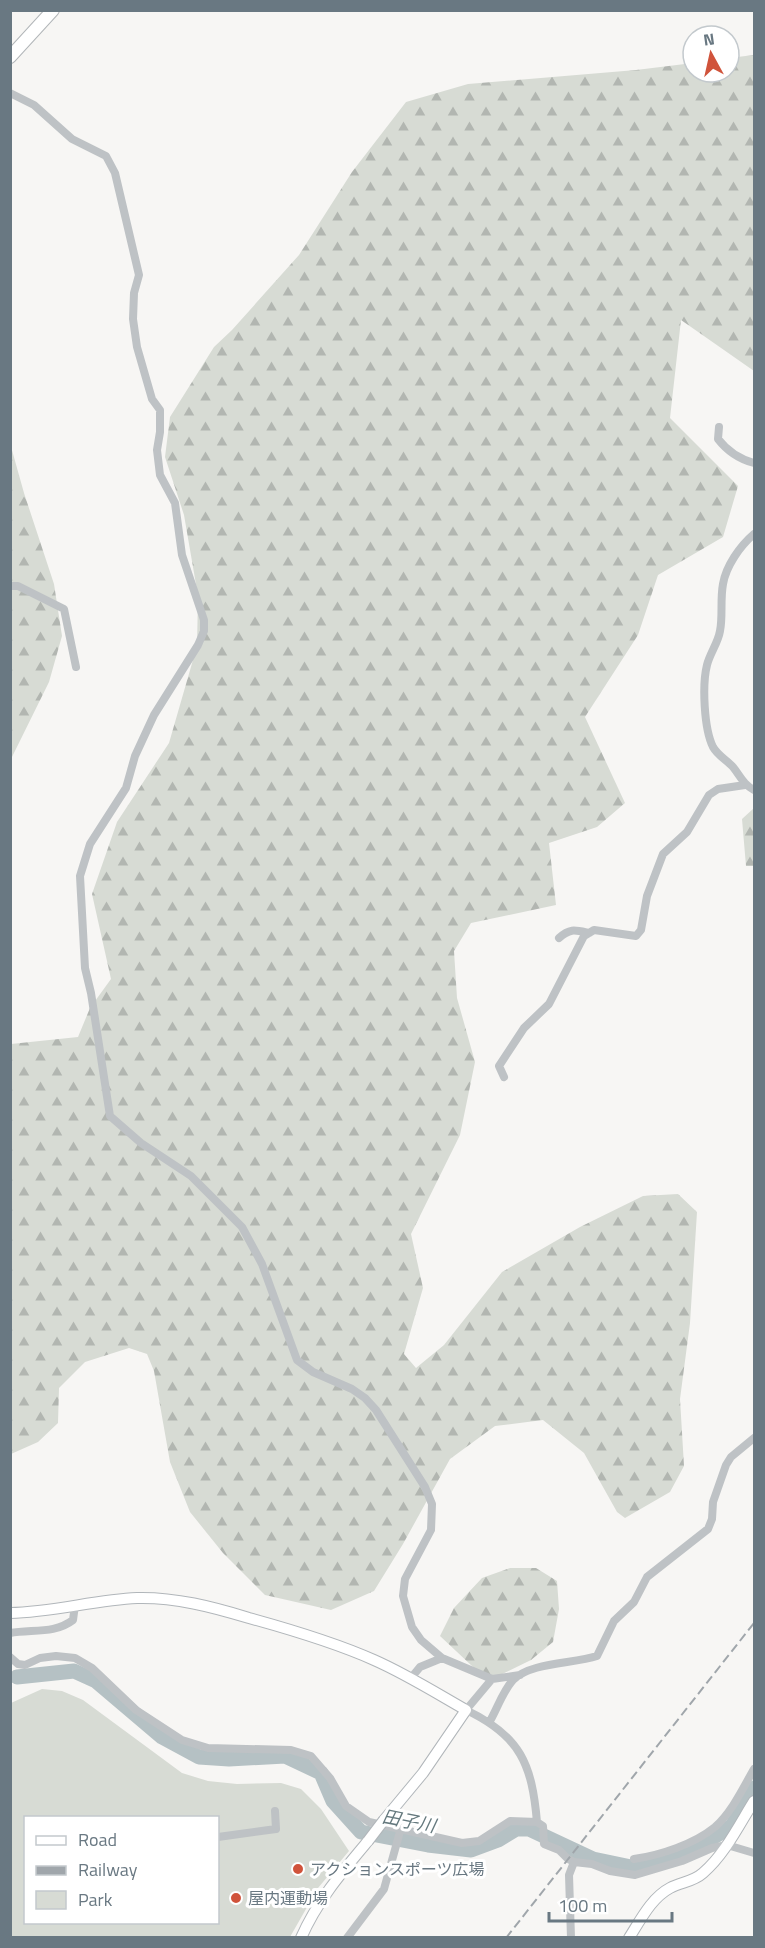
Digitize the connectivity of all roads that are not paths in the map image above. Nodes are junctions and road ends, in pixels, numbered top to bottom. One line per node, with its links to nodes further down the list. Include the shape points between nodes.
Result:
1 (52, 10): 2 (main road)
2 (10, 57)
3 (10, 93): 19 (street, via 34,105 72,139 106,156 115,173 139,275 134,293 136,347 152,399 160,410 158,465 175,502 182,555 204,620 198,645 154,715 135,756 126,788 90,844 80,876 85,968 110,1116 141,1143 191,1176 242,1227 262,1264 297,1360 365,1398 425,1487 432,1504 431,1530 405,1579 403,1596 412,1627)
4 (719, 427): 5 (street, via 718,439 725,448 740,460)
5 (754, 463)
6 (754, 534): 9 (street, via 733,558 725,576 721,628 705,677 706,719 714,748)
7 (10, 586): 8 (street, via 18,586 64,609)
8 (76, 667)
9 (745, 785): 10 (street); 11 (street, via 718,789 709,795 687,832 663,854 636,936 594,930)
10 (754, 790)
11 (589, 933): 12 (street, via 572,929); 13 (street, via 549,1004 524,1028 499,1066)
12 (559, 938)
13 (504, 1077)
14 (754, 1438): 20 (street, via 726,1465 708,1529 647,1577 634,1602 614,1621 597,1656 535,1668)
15 (75, 1605): 16 (street); 17 (street, via 73,1620 64,1627); 21 (street, via 138,1598 200,1604 273,1624)
16 (10, 1613)
17 (10, 1633)
18 (10, 1657): 29 (street, via 25,1665 40,1658 75,1658 93,1668 136,1710 196,1745 291,1750 310,1756 330,1778 346,1806 369,1822)
19 (442, 1658): 21 (street, via 420,1667); 22 (street)
20 (520, 1675): 22 (street); 24 (street, via 512,1681)
21 (411, 1677): 23 (street)
22 (492, 1679): 23 (street)
23 (466, 1710): 24 (street); 39 (street, bridge, via 423,1773 327,1890)
24 (490, 1721): 28 (street, via 518,1749 532,1786)
25 (754, 1769): 30 (street, via 727,1813)
26 (754, 1801): 32 (street)
27 (274, 1811): 31 (street, via 276,1830)
28 (540, 1825): 29 (street, via 510,1821 479,1841 462,1843); 37 (street, via 544,1844)
29 (400, 1828): 40 (street, via 384,1889)
30 (704, 1834): 33 (street); 35 (street)
31 (219, 1837)
32 (727, 1845): 33 (street); 34 (street); 42 (street, via 704,1872 692,1881 669,1888 654,1901)
33 (712, 1848): 38 (street)
34 (754, 1853)
35 (648, 1857): 36 (street); 38 (street)
36 (634, 1859)
37 (574, 1862): 38 (street, via 635,1875); 41 (street, via 569,1875)
38 (652, 1871)
39 (302, 1938)
40 (347, 1938)
41 (571, 1938)
42 (629, 1938)

